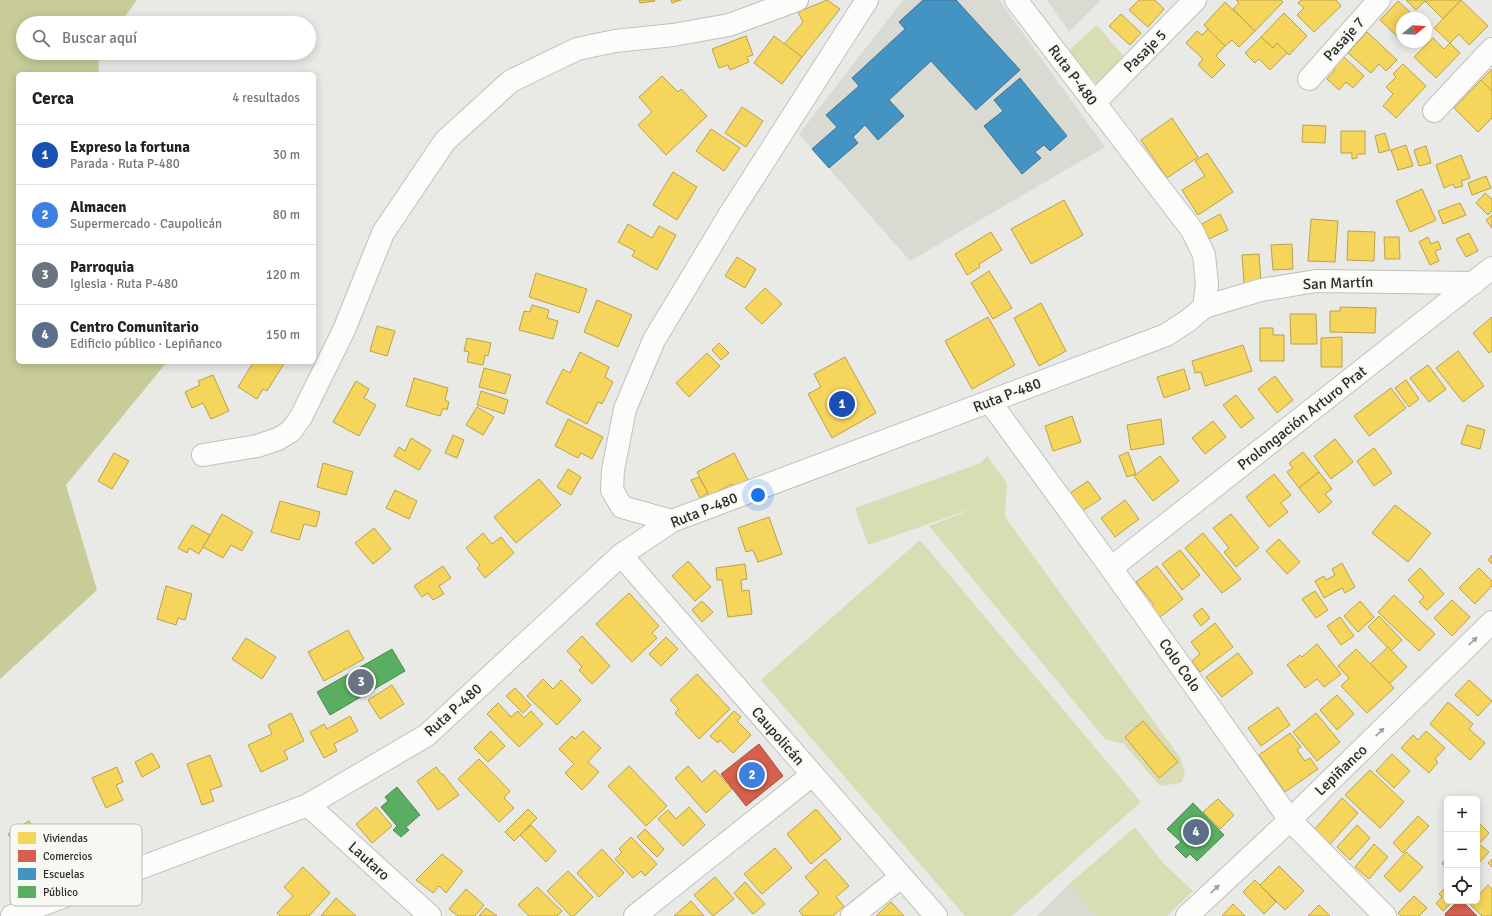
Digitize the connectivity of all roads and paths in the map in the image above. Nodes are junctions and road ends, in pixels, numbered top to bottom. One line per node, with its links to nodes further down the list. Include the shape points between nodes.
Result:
1 (797, 0): 14 (street, via 729,25 615,41 578,49 511,81 445,141 383,233 344,330 291,432 258,446)
2 (866, 0): 15 (street, via 730,214 654,340 625,409 613,470 612,490 622,507)
3 (1016, 0): 8 (street, Ruta P-480)
4 (1195, 0): 8 (street, Pasaje 5)
5 (1379, 0): 7 (street, Pasaje 7)
6 (1492, 49): 9 (street)
7 (1309, 79)
8 (1094, 102): 12 (street, Ruta P-480, via 1192,230 1204,255 1207,284)
9 (1434, 111)
10 (1492, 268): 11 (street, Prolongación Arturo Prat)
11 (1474, 283): 12 (street, San Martín, via 1316,281 1261,290); 17 (street, Prolongación Arturo Prat)
12 (1204, 307): 13 (street, Ruta P-480, via 1166,336)
13 (990, 402): 15 (street, Ruta P-480); 17 (street, Colo Colo)
14 (203, 455)
15 (672, 521): 16 (street, Ruta P-480)
16 (621, 555): 19 (street, Caupolicán); 20 (street, Ruta P-480, via 427,735)
17 (1111, 568): 21 (street, Colo Colo)
18 (1492, 622): 21 (street, Lepiñanco, one-way to 18)
19 (812, 775): 23 (street, Caupolicán); 27 (street)
20 (308, 805): 22 (street, Ruta P-480); 26 (street, Lautaro)
21 (1290, 820): 30 (street, Lepiñanco, one-way to 21); 31 (street, Colo Colo)
22 (142, 867)
23 (901, 877): 28 (street); 29 (street, Caupolicán)
24 (39, 906): 25 (street, Ruta P-480)
25 (12, 916)
26 (430, 916)
27 (635, 916)
28 (852, 916)
29 (936, 916)
30 (1187, 916)
31 (1385, 916)

